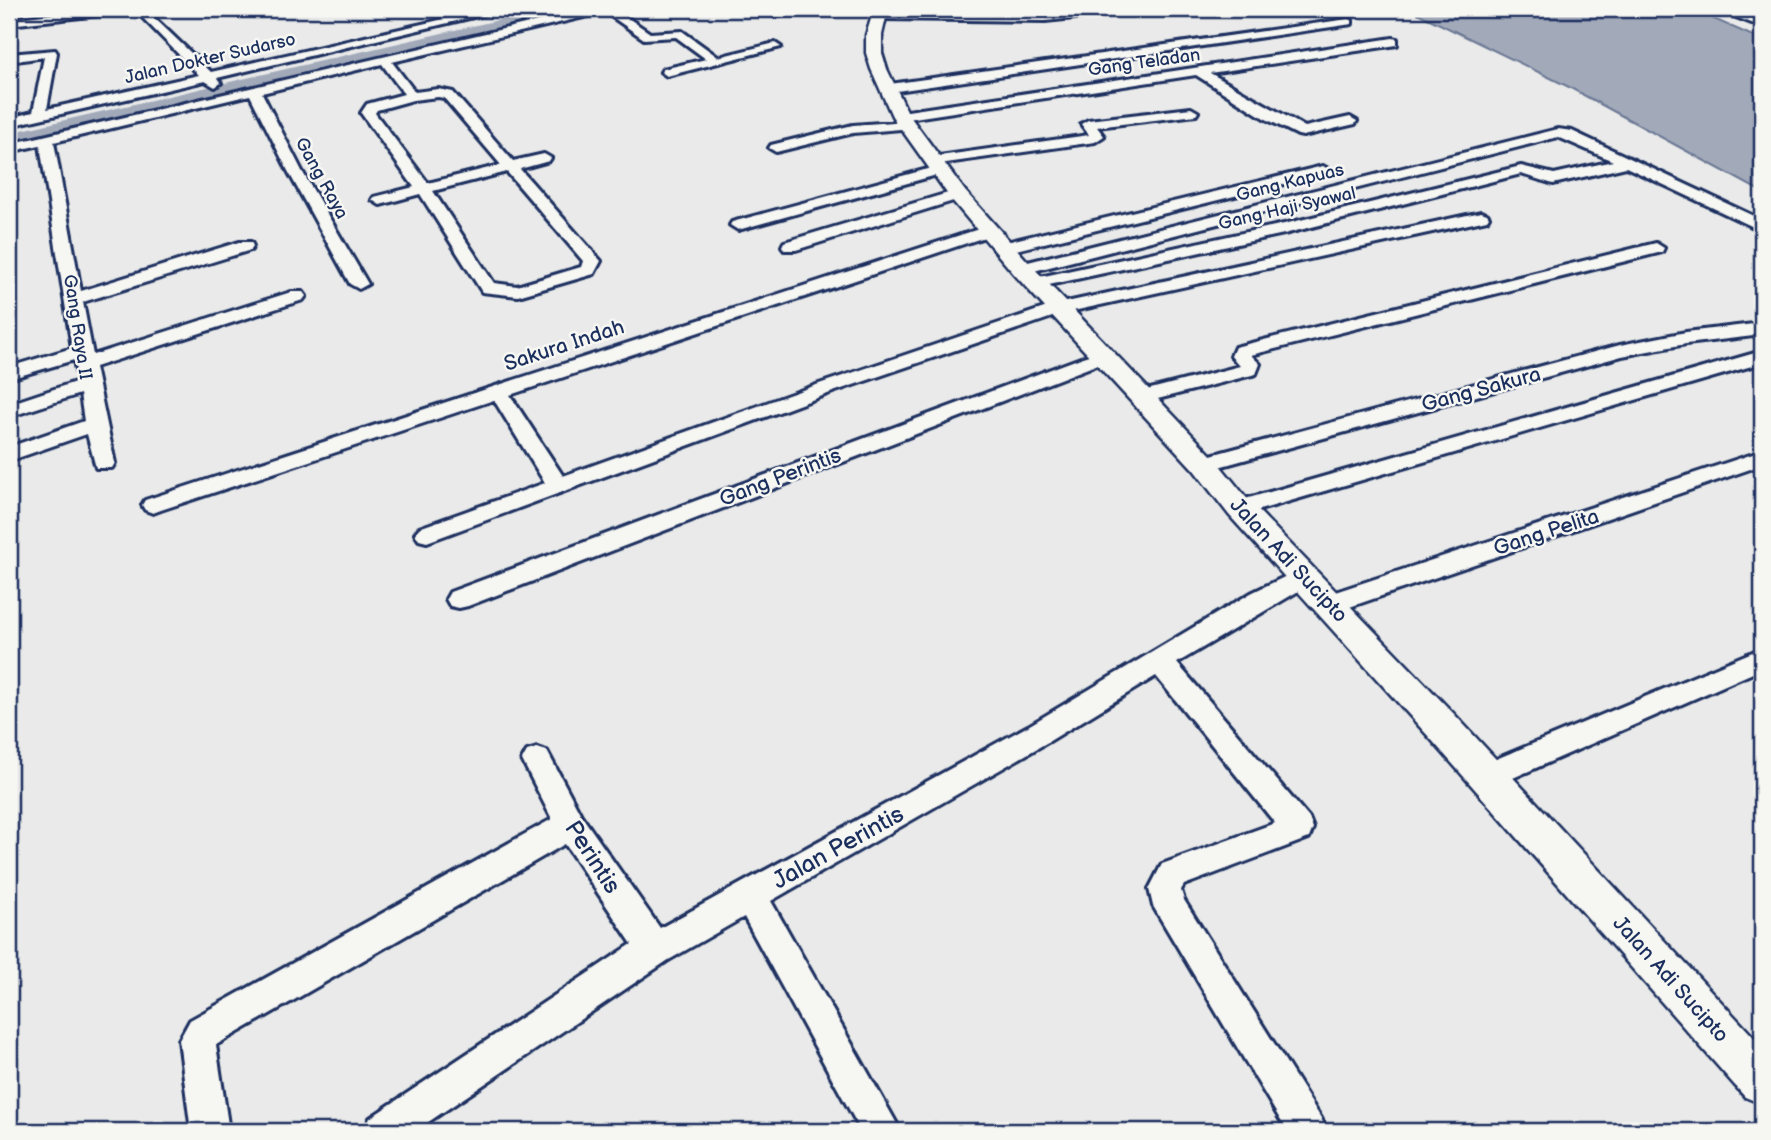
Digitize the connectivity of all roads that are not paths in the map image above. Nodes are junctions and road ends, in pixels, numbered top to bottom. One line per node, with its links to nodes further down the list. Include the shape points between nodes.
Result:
1 (126, 9): 13 (street)
2 (139, 9): 25 (street)
3 (501, 9): 22 (street, Jalan Dokter Sudarso)
4 (602, 9): 16 (street)
5 (608, 9): 21 (street, via 648,37 678,33)
6 (822, 9): 10 (street)
7 (1135, 9): 9 (street, via 1045,18)
8 (1721, 9): 14 (street)
9 (880, 12): 28 (main road, Jalan Adi Sucipto, via 874,53)
10 (774, 13)
11 (515, 15): 15 (street)
12 (1348, 22): 28 (street)
13 (9, 23)
14 (1762, 24)
15 (452, 29): 16 (street); 22 (street)
16 (469, 39): 20 (street)
17 (1392, 42): 24 (street, Gang Teladan)
18 (775, 47): 21 (street)
19 (9, 58): 32 (street, via 52,55)
20 (384, 59): 27 (street); 29 (street)
21 (716, 61): 23 (street)
22 (276, 65): 25 (street, Jalan Dokter Sudarso); 27 (street)
23 (667, 72)
24 (1199, 72): 33 (street, Gang Teladan); 34 (street, via 1303,132)
25 (212, 80): 27 (street); 30 (street, Jalan Dokter Sudarso)
26 (448, 83): 29 (street)
27 (240, 87): 37 (street); 57 (street, Gang Raya, via 295,171)
28 (890, 88): 33 (main road, Jalan Adi Sucipto)
29 (409, 94): 43 (street, via 448,95); 45 (street, via 372,107 368,113)
30 (117, 101): 32 (street, Jalan Dokter Sudarso); 36 (street)
31 (1191, 112): 42 (street, via 1088,124 1096,138)
32 (39, 115): 35 (street, Jalan Dokter Sudarso)
33 (904, 120): 39 (street, Gang Teladan); 42 (main road, Jalan Adi Sucipto)
34 (1350, 121)
35 (9, 122)
36 (9, 130)
37 (46, 139): 38 (street); 59 (street, Gang Raya II)
38 (9, 148)
39 (776, 148)
40 (544, 158): 43 (street)
41 (1629, 162): 50 (street); 56 (street, Gang Haji Syawal, via 1553,179 1521,170 1284,229); 56 (street, Gang Kapuas, via 1558,133)
42 (936, 165): 46 (main road, Jalan Adi Sucipto); 49 (street)
43 (512, 167): 45 (street); 45 (street, via 592,261 588,270 518,291 488,288)
44 (1324, 170): 55 (street)
45 (425, 189): 47 (street)
46 (958, 195): 51 (main road, Jalan Adi Sucipto); 53 (street)
47 (380, 200)
48 (1481, 217): 60 (street)
49 (738, 225)
50 (1762, 226)
51 (988, 231): 55 (main road, Jalan Adi Sucipto); 67 (street, Sakura Indah)
52 (244, 246): 59 (street)
53 (790, 246)
54 (1656, 247): 68 (street, via 1242,351 1249,370)
55 (1004, 248): 56 (main road, Jalan Adi Sucipto)
56 (1029, 276): 60 (main road, Jalan Adi Sucipto)
57 (359, 284)
58 (297, 296): 63 (street)
59 (74, 299): 63 (street, Gang Raya II)
60 (1059, 309): 62 (main road, Jalan Adi Sucipto); 75 (street)
61 (1762, 328): 74 (street, Gang Sakura, via 1620,351)
62 (1102, 356): 68 (main road, Jalan Adi Sucipto); 80 (street, Gang Perintis)
63 (85, 357): 65 (street); 66 (street, Gang Raya II)
64 (1762, 357): 77 (street)
65 (9, 373)
66 (87, 385): 69 (street); 70 (street, Gang Raya II)
67 (498, 391): 75 (street); 76 (street, Sakura Indah)
68 (1142, 397): 74 (main road, Jalan Adi Sucipto)
69 (9, 411)
70 (95, 424): 71 (street); 73 (street, Gang Raya II)
71 (9, 454)
72 (1762, 458): 81 (street, Gang Pelita)
73 (104, 463)
74 (1204, 464): 77 (main road, Jalan Adi Sucipto)
75 (558, 486): 78 (street)
76 (153, 505)
77 (1239, 508): 79 (main road, Jalan Adi Sucipto)
78 (427, 534)
79 (1303, 577): 81 (main road, Jalan Adi Sucipto); 83 (street, Jalan Perintis)
80 (459, 599)
81 (1329, 604): 85 (main road, Jalan Adi Sucipto)
82 (1762, 658): 85 (street)
83 (1159, 660): 87 (street, Jalan Perintis, via 1038,734); 93 (street, via 1298,828 1173,874 1165,889 1169,906)
84 (537, 760): 86 (street, Perintis)
85 (1487, 776): 89 (main road, Jalan Adi Sucipto)
86 (570, 825): 88 (street, Perintis); 90 (street, via 203,1033 197,1040 197,1054)
87 (750, 896): 88 (street, Jalan Perintis); 92 (street)
88 (655, 949): 91 (street, Jalan Perintis)
89 (1762, 1080)
90 (210, 1131)
91 (383, 1131)
92 (882, 1131)
93 (1308, 1131)

